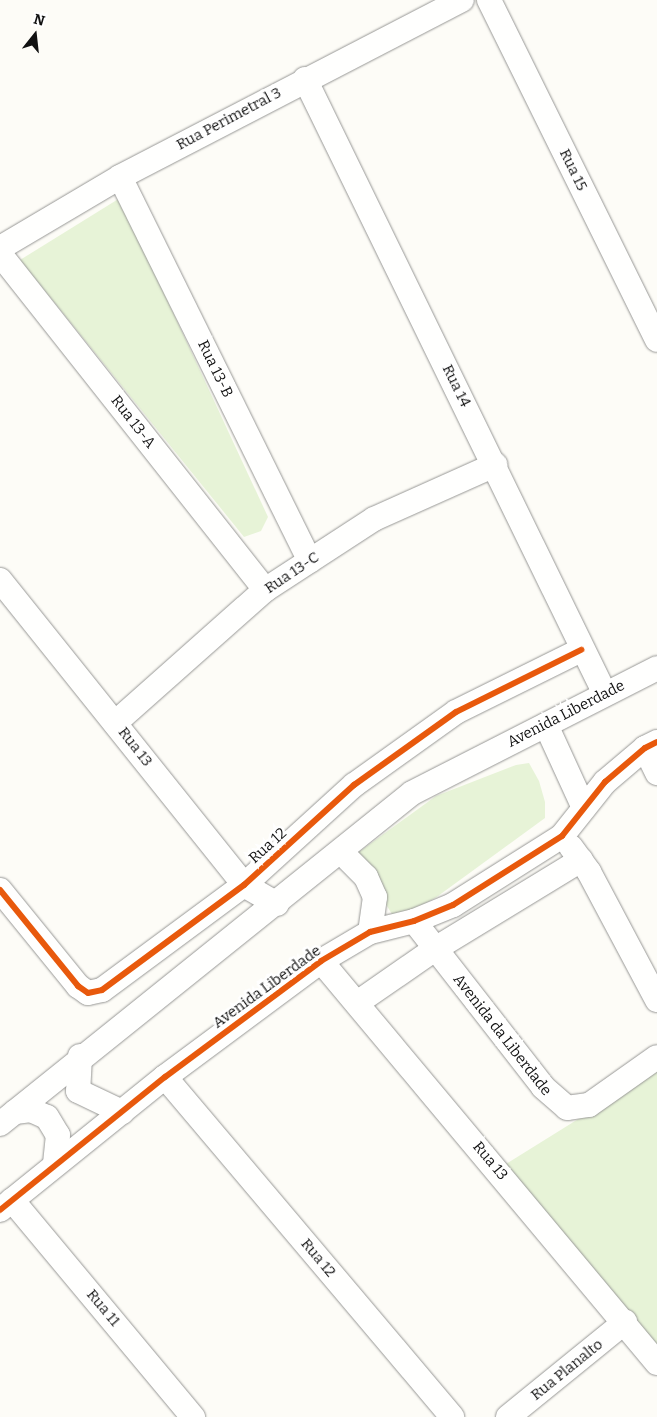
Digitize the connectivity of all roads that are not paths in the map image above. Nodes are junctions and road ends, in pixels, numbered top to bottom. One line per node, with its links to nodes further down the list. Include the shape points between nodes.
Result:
1 (462, 0): 3 (street, Rua Perimetral 3)
2 (489, 0): 7 (street, Rua 15)
3 (305, 79): 4 (street, Rua Perimetral 3); 8 (street, Rua 14)
4 (120, 177): 5 (street, Rua Perimetral 3); 9 (street, Rua 13-B)
5 (0, 248)
6 (0, 254): 11 (street, Rua 13-A)
7 (657, 340)
8 (495, 465): 9 (street, Rua 13-C, via 374,519); 12 (street, Rua 14)
9 (310, 561): 11 (street, Rua 13-C)
10 (0, 580): 15 (street, Rua 13)
11 (265, 590): 15 (street, Rua 13-C)
12 (582, 650): 14 (street, Rua 14); 23 (street, Rua 12, via 456,712 354,785)
13 (657, 668): 14 (street, Avenida Liberdade)
14 (605, 694): 16 (street, Avenida Liberdade)
15 (115, 723): 23 (street, Rua 13)
16 (546, 724): 19 (street); 25 (street, Avenida Liberdade, via 412,793 331,856)
17 (651, 745): 18 (street); 19 (street, Avenida Liberdade, via 605,782)
18 (657, 773)
19 (584, 808): 20 (street, Avenida Liberdade)
20 (562, 836): 22 (street); 26 (street, Avenida Liberdade, via 453,905)
21 (349, 860): 27 (street, via 366,877 375,896)
22 (581, 860): 28 (street); 30 (street)
23 (244, 885): 24 (street, Rua 12, via 102,990 88,993 78,986); 25 (street, Rua 13)
24 (0, 890)
25 (277, 904): 32 (street, Avenida Liberdade)
26 (414, 921): 27 (street, Avenida Liberdade); 28 (street, Avenida da Liberdade)
27 (370, 932): 29 (street, Avenida Liberdade)
28 (434, 949): 31 (street, via 401,976); 33 (street, Avenida da Liberdade, via 543,1087 568,1108 589,1106)
29 (321, 961): 31 (street, Rua 13); 34 (street, Avenida Liberdade)
30 (657, 1000)
31 (357, 1003): 39 (street, Rua 13)
32 (80, 1056): 35 (street, via 78,1091); 36 (street, Avenida Liberdade)
33 (657, 1057)
34 (165, 1077): 35 (street, Avenida Liberdade); 42 (street, Rua 12)
35 (122, 1112): 37 (street, Avenida Liberdade)
36 (7, 1118): 37 (street, via 31,1110 47,1117 58,1136)
37 (55, 1165): 38 (street, Avenida Liberdade)
38 (6, 1205): 41 (street, Rua 11)
39 (625, 1322): 40 (street, Rua 13); 43 (street, Rua Planalto)
40 (657, 1363)
41 (193, 1417)
42 (452, 1417)
43 (508, 1417)

